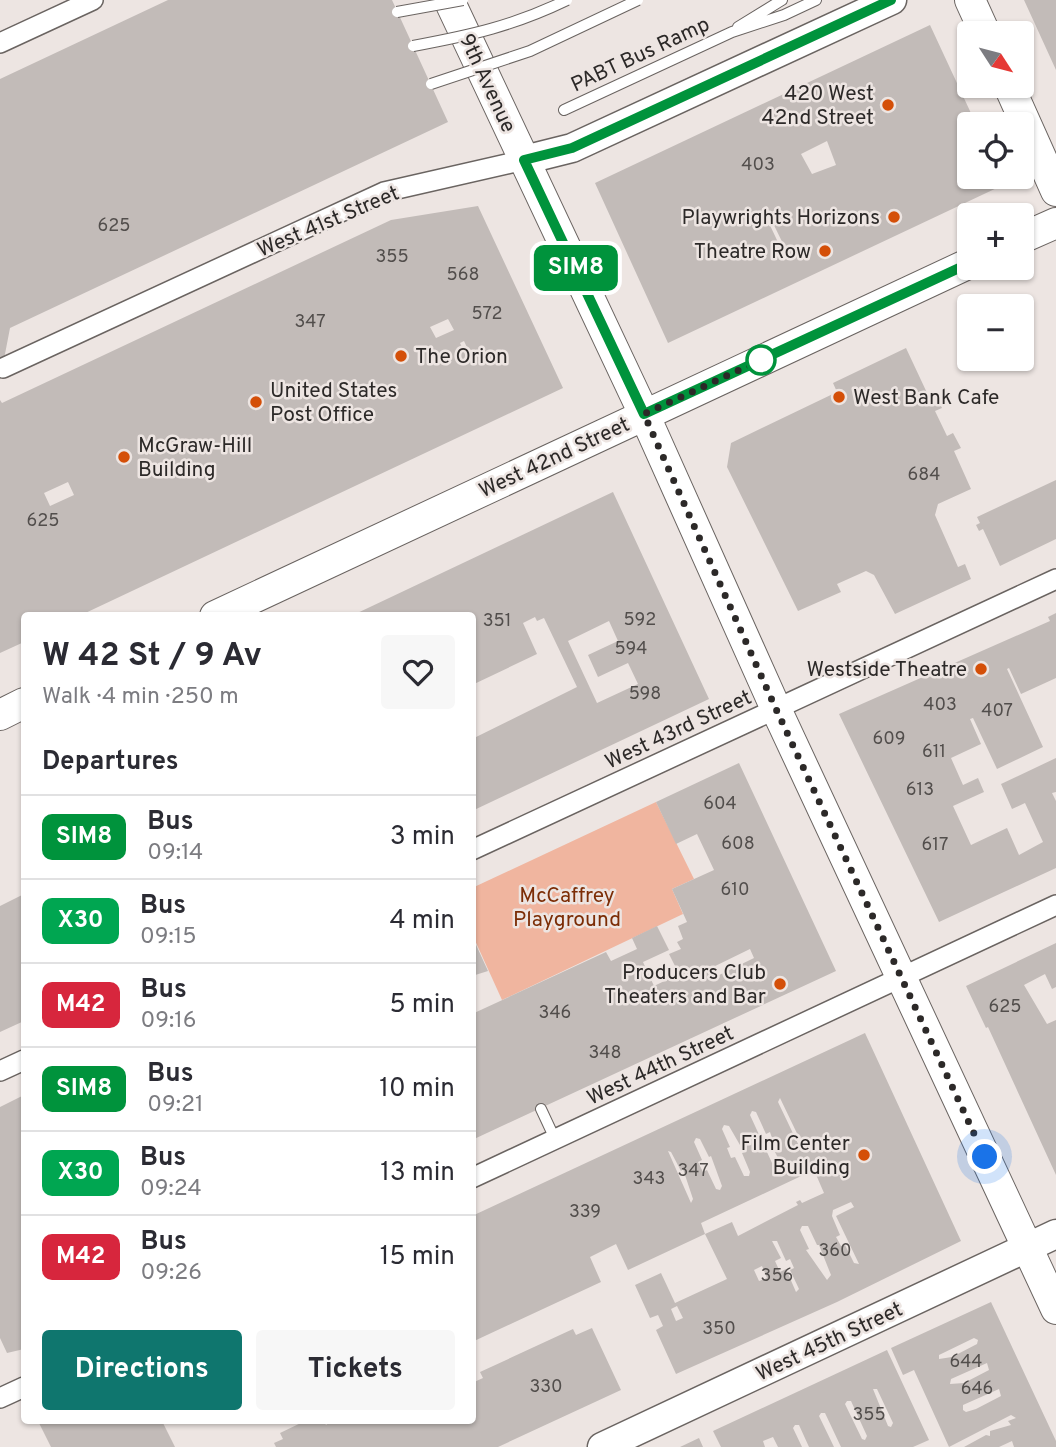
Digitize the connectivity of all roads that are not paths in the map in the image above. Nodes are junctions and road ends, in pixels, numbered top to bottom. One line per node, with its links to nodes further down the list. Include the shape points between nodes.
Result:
1 (93, 0): 13 (street)
2 (449, 0): 18 (main road, 9th Avenue)
3 (463, 0): 10 (lane, bridge)
4 (567, 0): 14 (lane, bridge, via 495,30)
5 (638, 0): 15 (lane, bridge, via 530,51)
6 (782, 0): 12 (lane, PABT Bus Ramp)
7 (816, 0): 12 (lane, PABT Bus Ramp)
8 (891, 0): 18 (main road, West 41st Street, via 572,148)
9 (970, 0): 11 (main road)
10 (397, 12)
11 (980, 21)
12 (732, 32): 17 (lane, PABT Bus Ramp)
13 (0, 43)
14 (413, 46)
15 (431, 84)
16 (1014, 98): 19 (main road)
17 (565, 110)
18 (524, 160): 23 (street, West 41st Street, via 384,192); 24 (main road, 9th Avenue)
19 (1056, 191)
20 (1056, 223): 21 (main road)
21 (1034, 233)
22 (957, 269): 24 (main road, West 42nd Street)
23 (4, 368)
24 (644, 414): 26 (main road, West 42nd Street); 28 (main road, 9th Avenue)
25 (1056, 579): 28 (street, West 43rd Street)
26 (223, 612)
27 (21, 704): 29 (main road)
28 (776, 709): 30 (street, West 43rd Street); 32 (main road, 9th Avenue)
29 (0, 715)
30 (476, 848)
31 (1056, 905): 32 (street, West 44th Street)
32 (901, 977): 36 (street, West 44th Street); 39 (main road, 9th Avenue)
33 (21, 1061): 34 (street)
34 (0, 1071)
35 (541, 1108): 36 (lane)
36 (555, 1139): 37 (street, West 44th Street)
37 (476, 1176)
38 (1056, 1234): 39 (main road, West 45th Street)
39 (1027, 1248): 40 (main road, 9th Avenue); 43 (main road, West 45th Street)
40 (1056, 1309)
41 (21, 1388): 42 (street)
42 (0, 1398)
43 (602, 1447)

